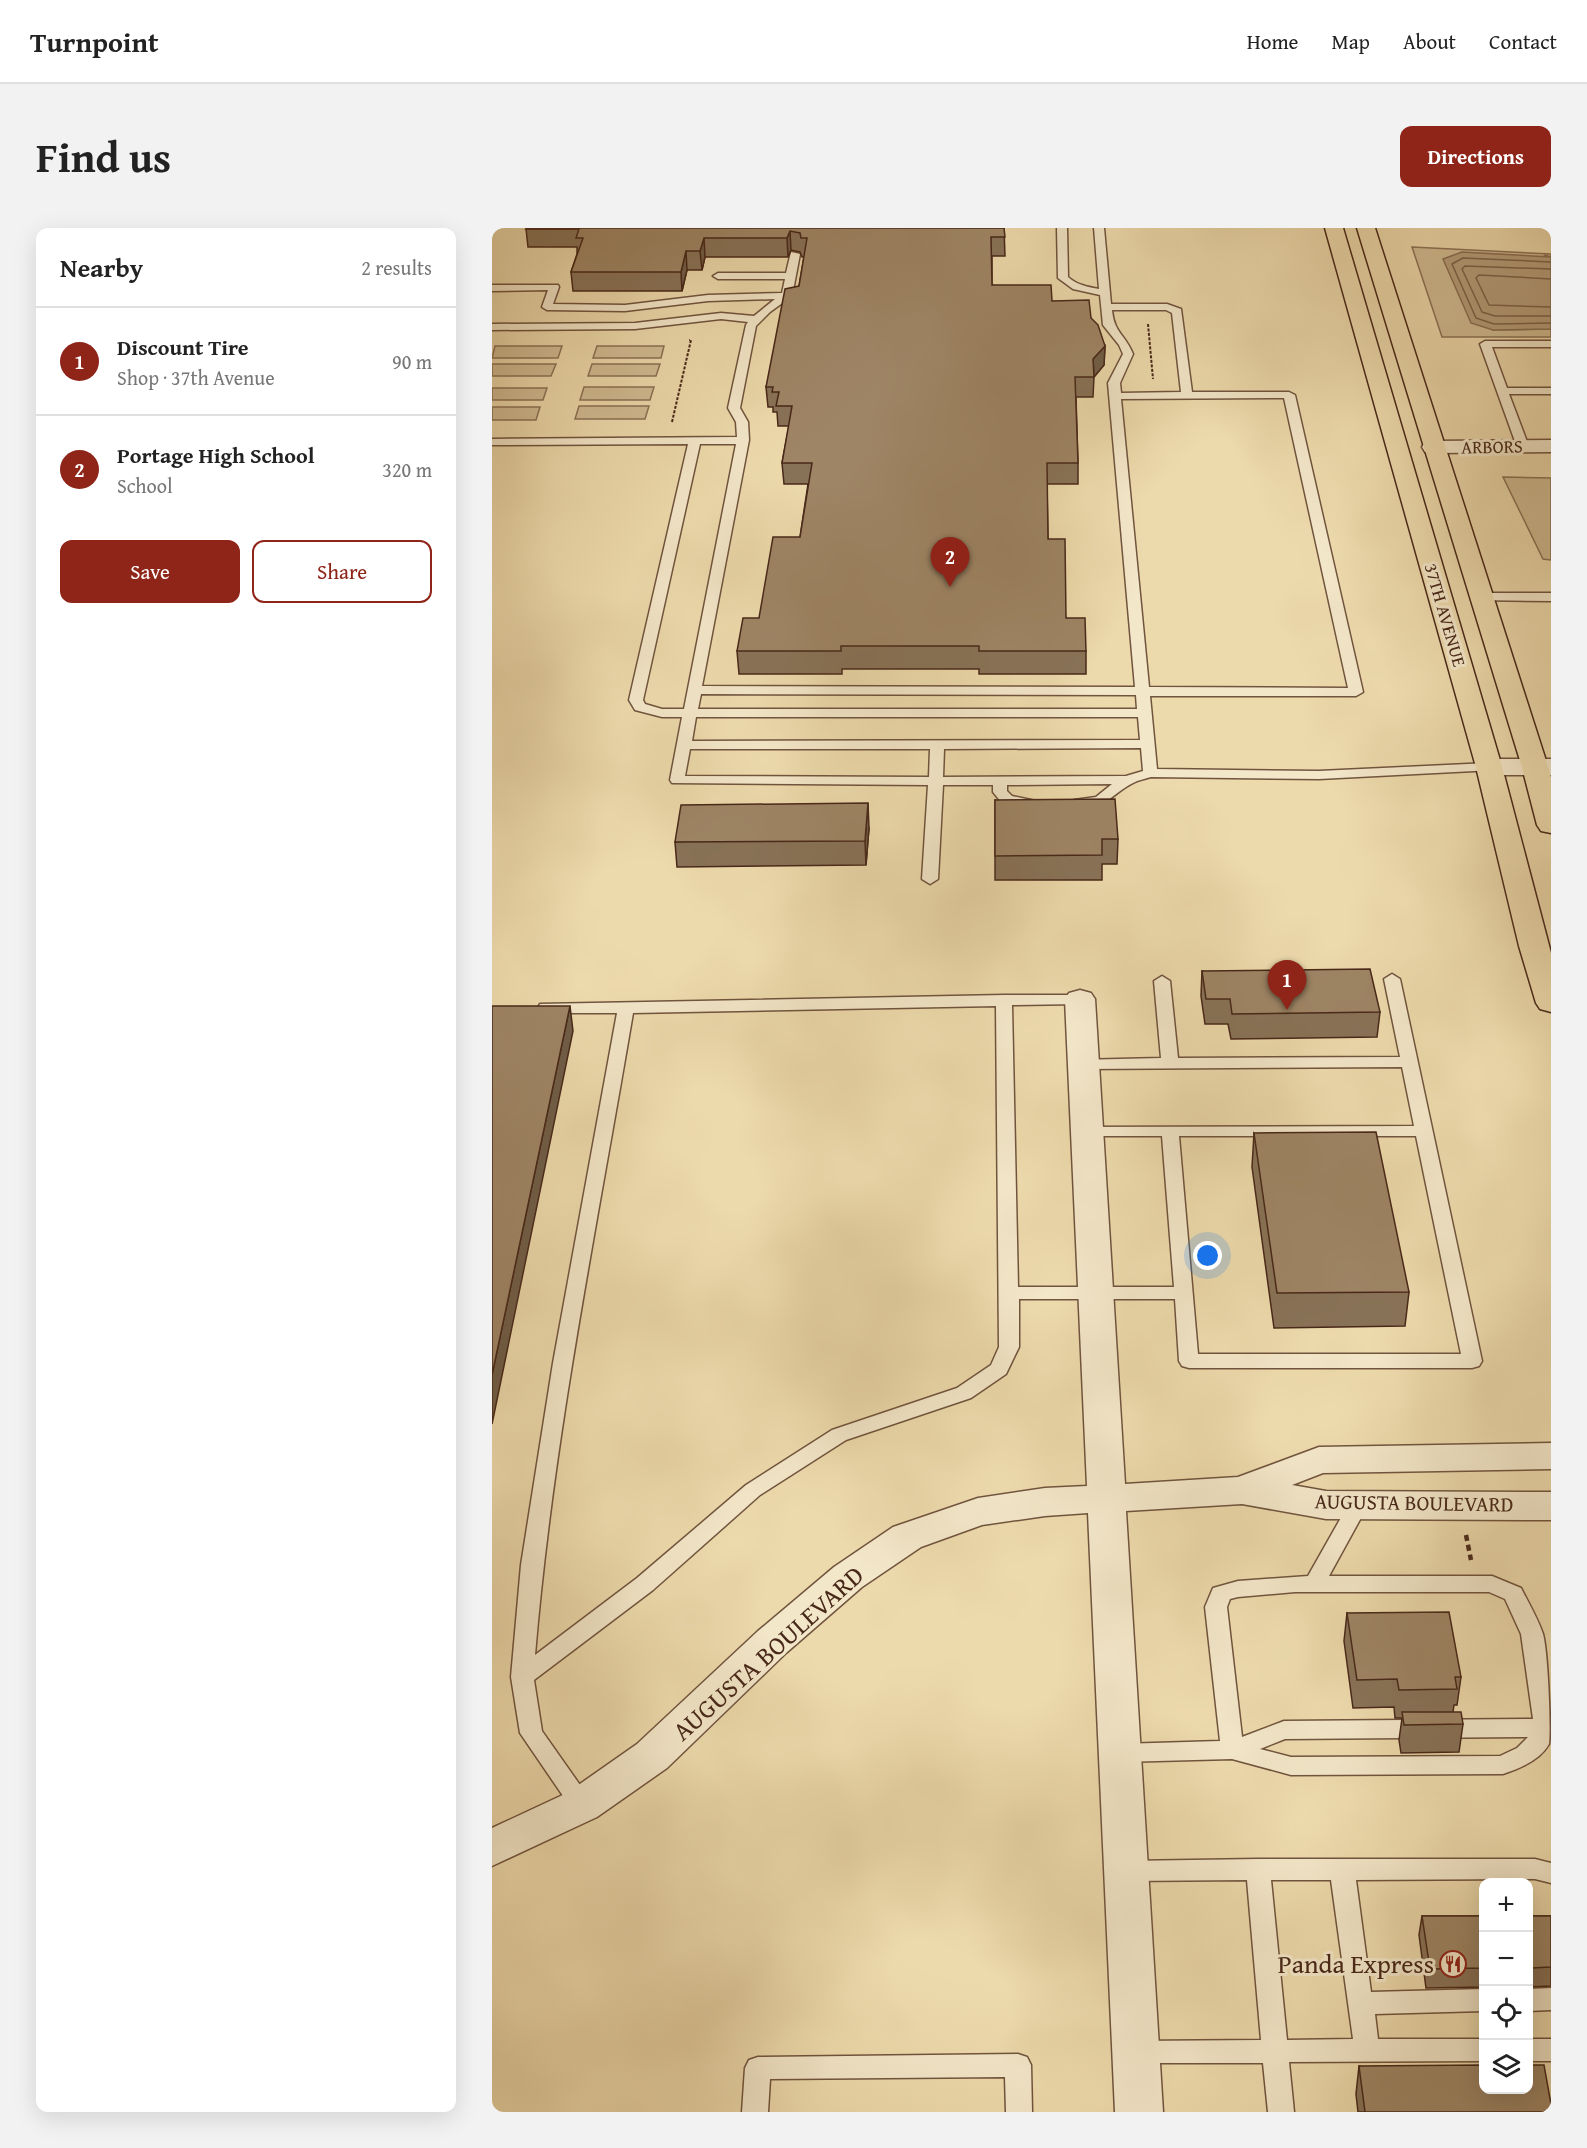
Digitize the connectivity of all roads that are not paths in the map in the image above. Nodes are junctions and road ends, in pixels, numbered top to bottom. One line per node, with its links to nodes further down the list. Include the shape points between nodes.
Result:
1 (1062, 228): 10 (lane, via 1063,278)
2 (1099, 228): 10 (lane)
3 (1334, 228): 34 (main road, 37TH AVENUE)
4 (1366, 228): 23 (main road, 37TH AVENUE)
5 (795, 254): 7 (lane)
6 (718, 276): 7 (lane)
7 (791, 276): 9 (lane)
8 (492, 288): 9 (lane, via 554,287 547,307 625,308 708,298)
9 (787, 296): 11 (lane)
10 (1106, 300): 16 (lane, via 1109,327 1128,354 1115,380); 17 (lane, via 1177,311)
11 (755, 319): 12 (lane, via 710,317 635,326); 19 (lane, via 734,408 742,422)
12 (492, 327)
13 (1551, 344): 14 (lane, via 1485,344)
14 (1503, 392): 15 (lane); 22 (lane)
15 (1551, 392)
16 (1115, 396): 17 (lane); 28 (lane)
17 (1187, 396): 28 (lane, via 1289,395 1356,692)
18 (695, 440): 19 (lane); 20 (lane); 29 (lane, via 636,700 651,712)
19 (743, 440): 27 (lane)
20 (492, 442)
21 (1551, 446): 22 (street, ARBORS)
22 (1523, 447): 23 (street, ARBORS)
23 (1436, 457): 24 (street, ARBORS); 25 (main road, 37TH AVENUE)
24 (1551, 466)
25 (1481, 597): 26 (lane); 35 (main road, 37TH AVENUE)
26 (1551, 597)
27 (695, 690): 28 (lane); 29 (lane)
28 (1143, 693): 30 (lane)
29 (690, 713): 30 (lane); 32 (lane)
30 (1144, 713): 31 (lane)
31 (1147, 744): 33 (lane); 36 (lane)
32 (684, 745): 33 (lane); 39 (lane, via 677,780)
33 (937, 745): 39 (lane)
34 (1489, 767): 35 (street); 36 (lane, via 1353,776); 48 (main road, 37TH AVENUE)
35 (1543, 767): 42 (main road, 37TH AVENUE)
36 (1150, 773): 37 (lane)
37 (1127, 780): 38 (lane); 40 (lane, via 1100,801)
38 (1000, 781): 39 (lane); 41 (lane, via 1000,792 1007,800)
39 (936, 782): 43 (lane)
40 (1065, 803)
41 (1042, 804)
42 (1551, 825)
43 (930, 879)
44 (1392, 979): 51 (lane)
45 (1162, 981): 53 (lane)
46 (1080, 999): 47 (lane); 52 (street)
47 (1004, 1000): 50 (lane); 57 (lane)
48 (1551, 1003)
49 (525, 1008): 50 (lane)
50 (626, 1008): 66 (lane, via 561,1375 532,1565)
51 (1410, 1062): 53 (lane); 56 (lane)
52 (1083, 1064): 53 (lane); 54 (street)
53 (1170, 1064)
54 (1087, 1131): 55 (lane); 58 (street)
55 (1170, 1131): 56 (lane); 59 (lane)
56 (1424, 1131): 59 (lane, via 1472,1361 1189,1361)
57 (1009, 1293): 58 (lane); 66 (lane, via 1009,1347 999,1369 964,1393 839,1435 763,1484 645,1584)
58 (1095, 1293): 59 (lane); 62 (street)
59 (1184, 1293)
60 (1551, 1456): 61 (street, AUGUSTA BOULEVARD, via 1319,1460)
61 (1242, 1490): 62 (street, AUGUSTA BOULEVARD); 63 (street, AUGUSTA BOULEVARD, via 1326,1505)
62 (1107, 1498): 69 (street); 70 (street, AUGUSTA BOULEVARD, via 978,1512 907,1537 848,1577 772,1642 652,1756)
63 (1358, 1505): 64 (street, AUGUSTA BOULEVARD); 65 (lane)
64 (1551, 1506)
65 (1314, 1584): 67 (lane, via 1492,1584 1513,1594 1532,1634); 68 (lane, via 1238,1589 1221,1594 1216,1607)
66 (522, 1677): 70 (lane, via 531,1733)
67 (1543, 1728): 68 (lane, via 1284,1730); 68 (lane, via 1539,1741 1525,1754 1503,1765 1291,1766)
68 (1232, 1750): 69 (lane)
69 (1120, 1753): 74 (street)
70 (582, 1805): 71 (street, AUGUSTA BOULEVARD)
71 (492, 1848)
72 (1258, 1869): 73 (lane); 74 (lane); 83 (lane)
73 (1342, 1869): 75 (lane, via 1535,1869); 79 (lane)
74 (1126, 1871): 85 (street)
75 (1551, 1874)
76 (1551, 1999): 77 (lane)
77 (1533, 2000)
78 (1479, 2001): 79 (lane)
79 (1361, 2003): 84 (lane)
80 (1479, 2050): 84 (lane)
81 (1533, 2050): 82 (lane)
82 (1551, 2050)
83 (1275, 2051): 84 (lane); 85 (lane); 89 (lane)
84 (1367, 2051)
85 (1136, 2052): 88 (street)
86 (755, 2112): 87 (lane, via 758,2068 1018,2065)
87 (1019, 2112)
88 (1139, 2112)
89 (1281, 2112)

